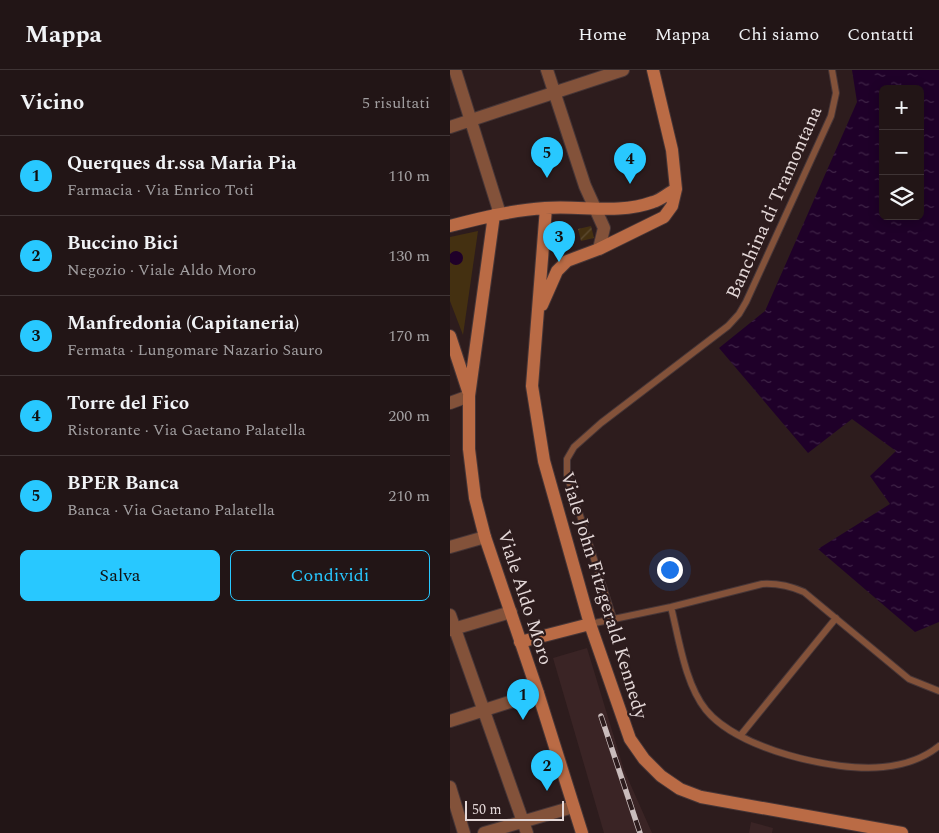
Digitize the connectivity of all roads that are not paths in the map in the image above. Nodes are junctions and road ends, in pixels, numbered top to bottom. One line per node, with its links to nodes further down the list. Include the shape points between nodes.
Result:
1 (455, 70): 7 (street)
2 (547, 70): 6 (street)
3 (620, 70): 6 (street)
4 (653, 70): 9 (main road, via 672,150)
5 (832, 70): 24 (lane, Banchina di Tramontana, via 836,93 832,116 739,314 728,326 601,423 574,447 567,459 567,475)
6 (554, 93): 7 (street); 11 (street)
7 (471, 120): 8 (street); 12 (street)
8 (450, 127)
9 (676, 189): 11 (main road, via 654,202 627,209); 14 (main road, via 672,206 664,217)
10 (546, 208): 11 (main road); 12 (main road); 15 (main road, Viale John Fitzgerald Kennedy)
11 (594, 210): 14 (street, via 604,228)
12 (497, 215): 13 (main road); 17 (main road)
13 (450, 226)
14 (599, 249): 15 (main road, via 567,261 556,271)
15 (538, 314): 26 (main road, Viale John Fitzgerald Kennedy, via 532,386 544,462)
16 (450, 336): 17 (main road)
17 (470, 396): 18 (street); 19 (main road, Viale Aldo Moro, via 469,449 475,498)
18 (450, 403)
19 (485, 537): 20 (street); 22 (main road, Viale Aldo Moro)
20 (450, 547)
21 (671, 607): 24 (lane); 25 (lane, via 776,583 804,592); 33 (lane, via 692,687 706,710 724,727)
22 (511, 612): 27 (street); 28 (main road, Viale Aldo Moro)
23 (450, 615): 27 (street)
24 (613, 618): 26 (lane)
25 (836, 618): 29 (lane, via 909,679); 33 (lane)
26 (590, 624): 28 (main road); 41 (main road, Viale John Fitzgerald Kennedy, via 630,738 661,776 701,798)
27 (452, 629): 31 (street)
28 (520, 642): 30 (main road, Viale Aldo Moro)
29 (939, 690)
30 (538, 693): 31 (street); 36 (main road, Viale Aldo Moro)
31 (483, 711): 32 (street); 37 (street)
32 (450, 721)
33 (740, 736): 34 (lane, via 771,751 826,764 867,768 900,765)
34 (939, 746)
35 (450, 787): 39 (street)
36 (573, 807): 37 (street); 40 (main road, Viale Aldo Moro)
37 (525, 827): 38 (street)
38 (488, 832)
39 (464, 833)
40 (582, 833)
41 (902, 833)

